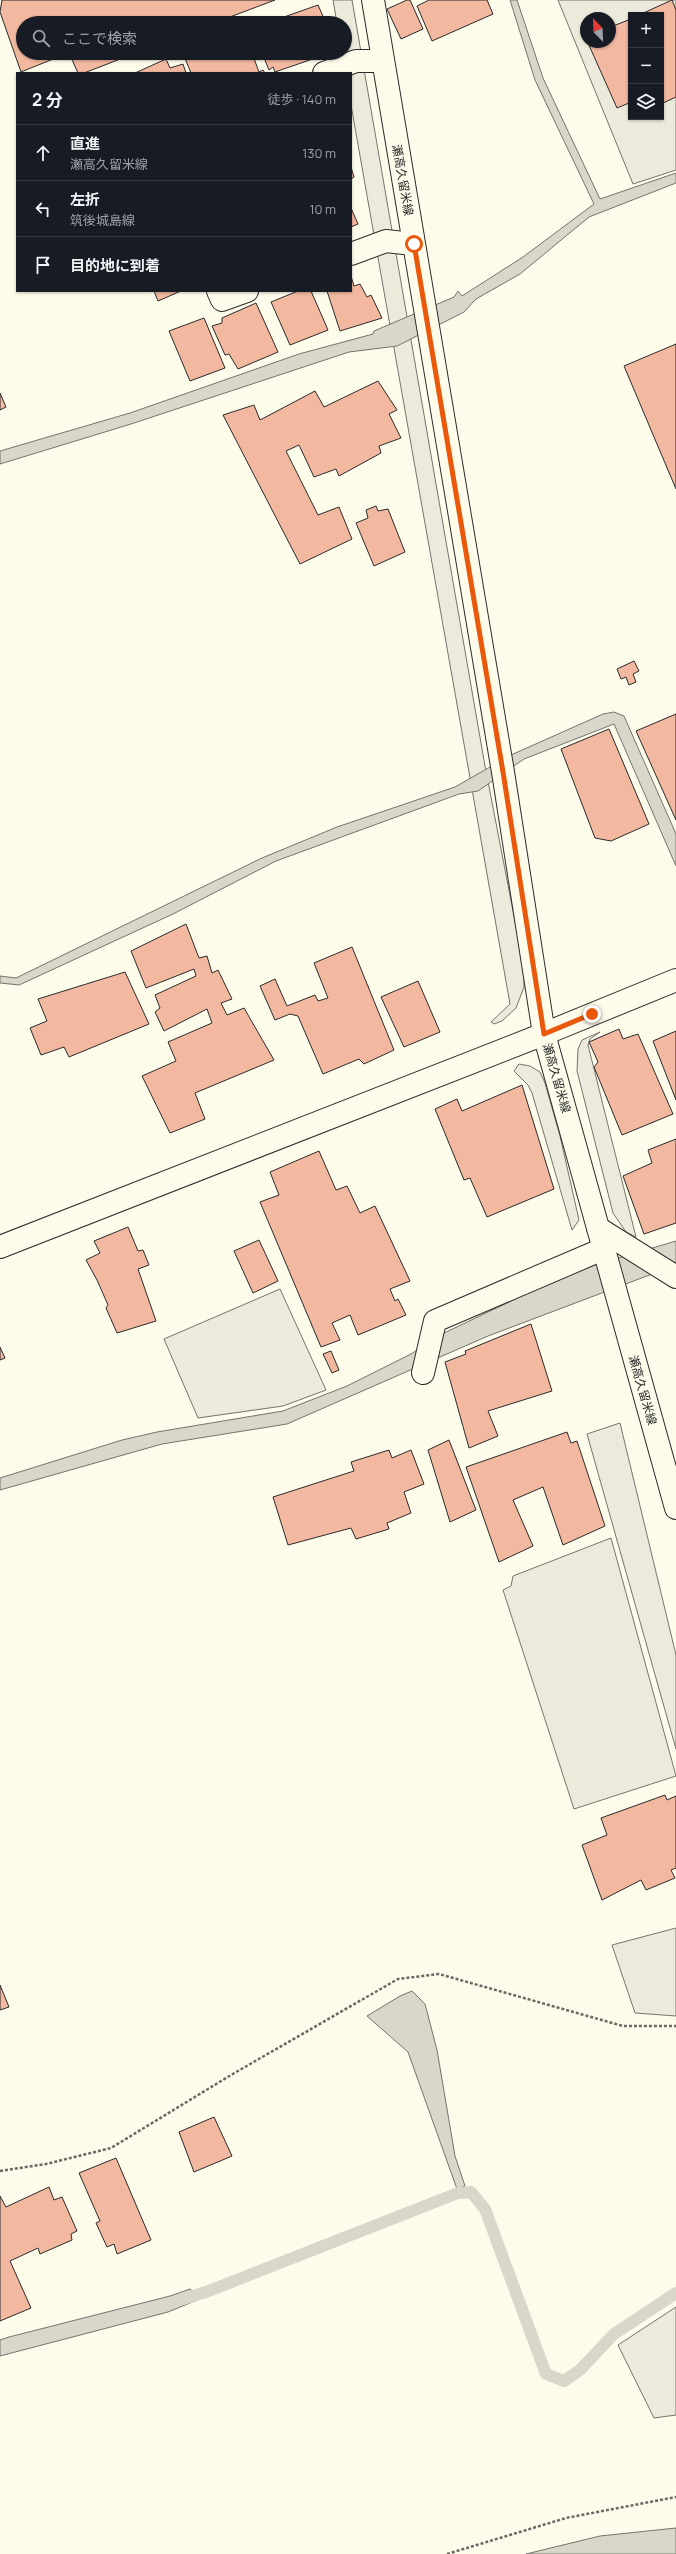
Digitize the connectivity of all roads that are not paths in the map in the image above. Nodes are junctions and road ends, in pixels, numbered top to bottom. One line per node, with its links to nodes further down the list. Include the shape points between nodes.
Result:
1 (373, 0): 2 (main road, 瀬高久留米線)
2 (382, 61): 3 (main road, via 356,61); 4 (main road, 瀬高久留米線)
3 (327, 72)
4 (414, 244): 5 (main road, via 386,241); 9 (main road, 瀬高久留米線, via 503,772)
5 (352, 254)
6 (218, 292): 7 (main road, via 222,300)
7 (244, 292)
8 (676, 980): 9 (main road)
9 (544, 1034): 10 (main road, 瀬高久留米線); 11 (main road)
10 (598, 1228): 12 (main road, 瀬高久留米線); 13 (main road)
11 (0, 1247)
12 (603, 1249): 14 (main road, via 435,1321); 15 (main road, 瀬高久留米線)
13 (676, 1277)
14 (423, 1373)
15 (676, 1508)

